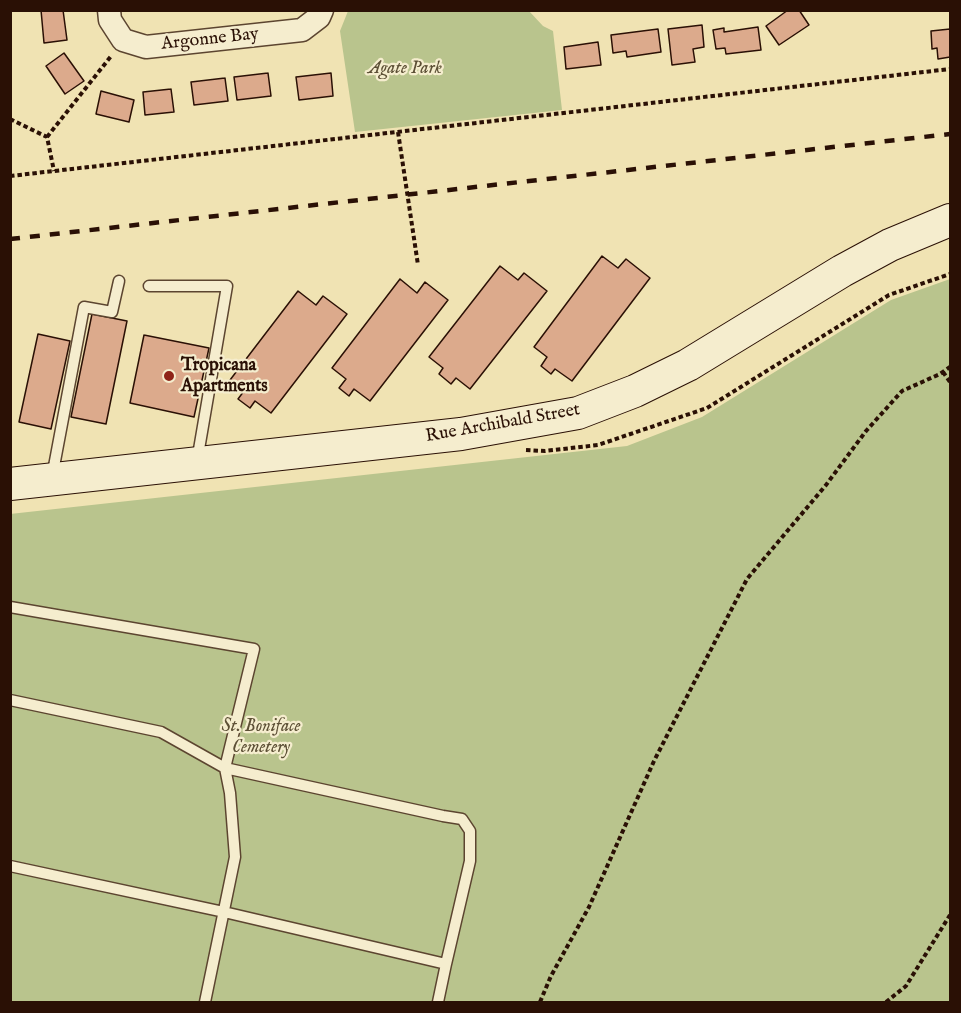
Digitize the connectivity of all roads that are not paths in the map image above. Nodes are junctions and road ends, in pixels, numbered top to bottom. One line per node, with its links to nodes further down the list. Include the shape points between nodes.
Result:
1 (109, 10): 2 (street, Argonne Bay, via 110,20 123,40 146,47 302,30)
2 (322, 10)
3 (951, 220): 6 (main road, Rue Archibald Street, via 890,245 842,271 688,365 579,413 461,434)
4 (119, 281): 7 (lane, via 112,312 84,307)
5 (149, 286): 6 (lane, via 227,286)
6 (197, 464): 7 (main road, Rue Archibald Street)
7 (51, 480): 8 (main road, Rue Archibald Street)
8 (10, 484)
9 (10, 607): 11 (lane, via 254,649)
10 (10, 700): 11 (lane, via 161,732)
11 (225, 768): 13 (lane, via 235,857); 14 (lane, via 462,819 470,831 470,861)
12 (10, 866): 13 (lane)
13 (224, 912): 14 (lane); 15 (lane)
14 (446, 964): 16 (lane)
15 (205, 1002)
16 (438, 1002)

